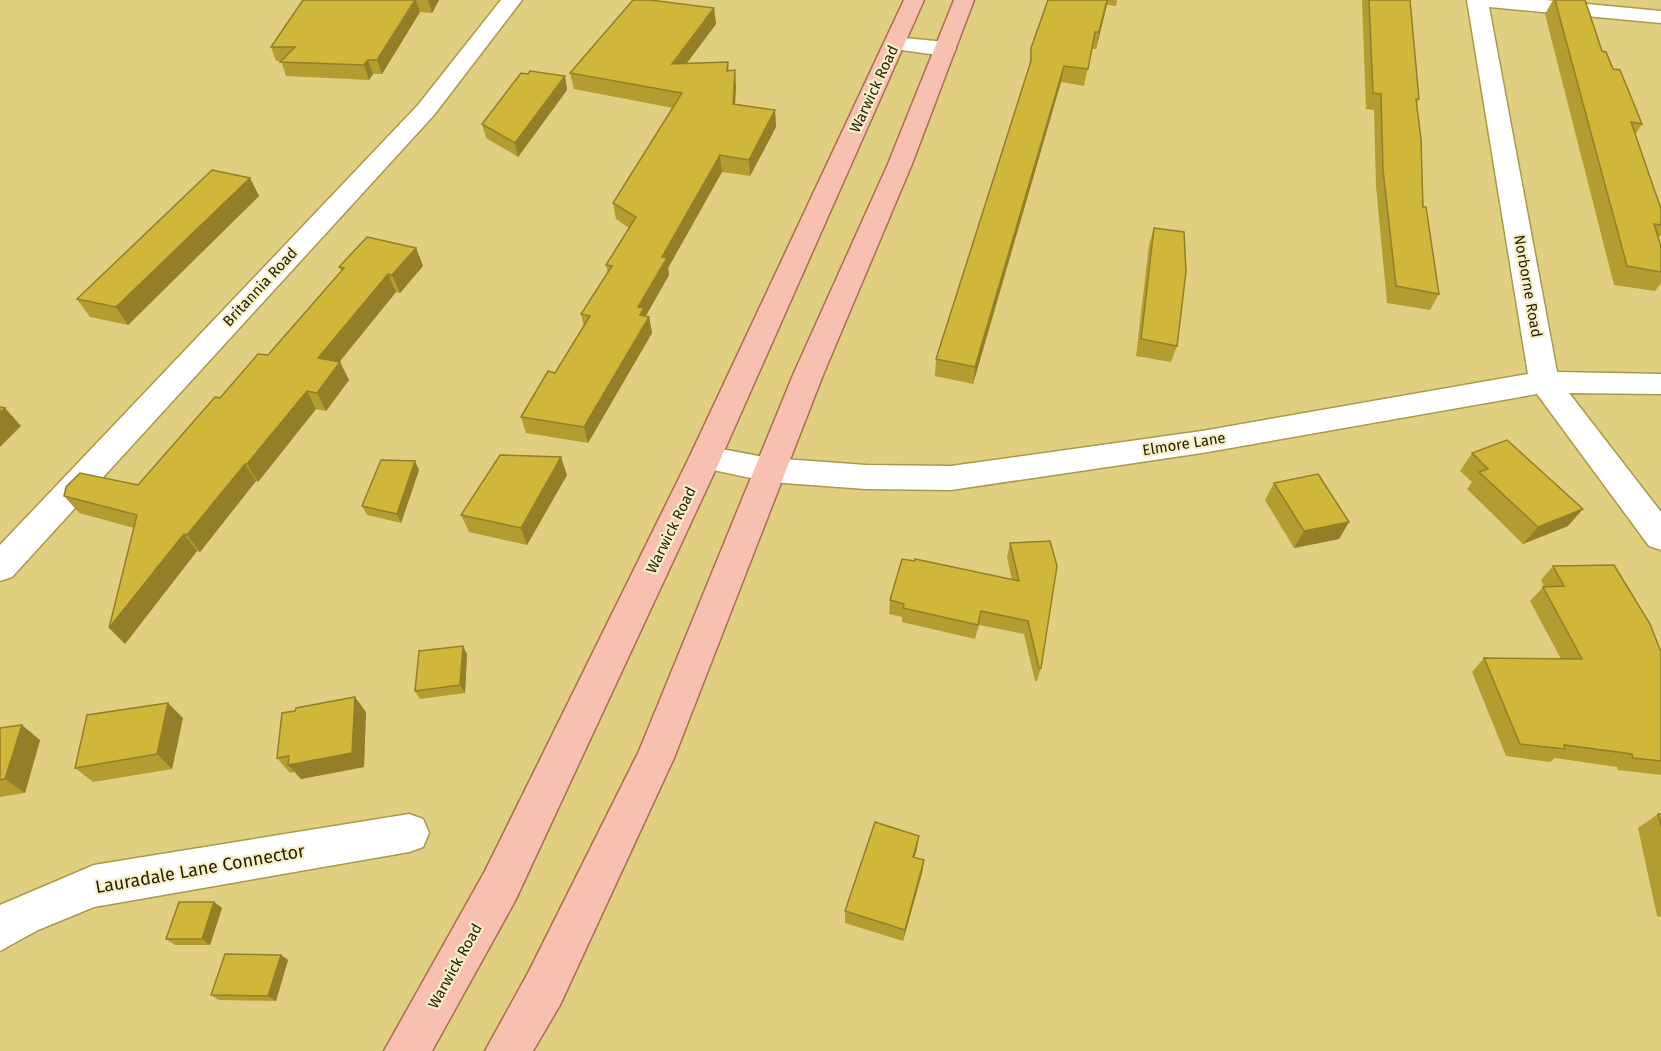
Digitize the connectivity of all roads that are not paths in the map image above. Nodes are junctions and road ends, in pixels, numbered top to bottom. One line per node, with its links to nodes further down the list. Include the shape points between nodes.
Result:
1 (512, 0): 13 (street, Britannia Road, via 426,110)
2 (915, 0): 6 (main road, Warwick Road)
3 (964, 0): 7 (main road)
4 (1477, 0): 5 (street); 8 (street, Norborne Road)
5 (1661, 17)
6 (895, 43): 7 (street); 10 (main road, Warwick Road)
7 (945, 49): 11 (main road)
8 (1544, 382): 9 (street, Elmore Lane); 11 (street, Elmore Lane, via 1202,442 951,478); 12 (street, Norborne Road)
9 (1661, 384)
10 (705, 458): 11 (street, Elmore Lane); 16 (main road, Warwick Road, via 500,886)
11 (770, 470): 17 (main road, via 655,758 544,989)
12 (1661, 537)
13 (0, 567)
14 (409, 833): 15 (street, Lauradale Lane Connector, via 94,886 23,915)
15 (0, 930)
16 (407, 1051)
17 (508, 1051)

